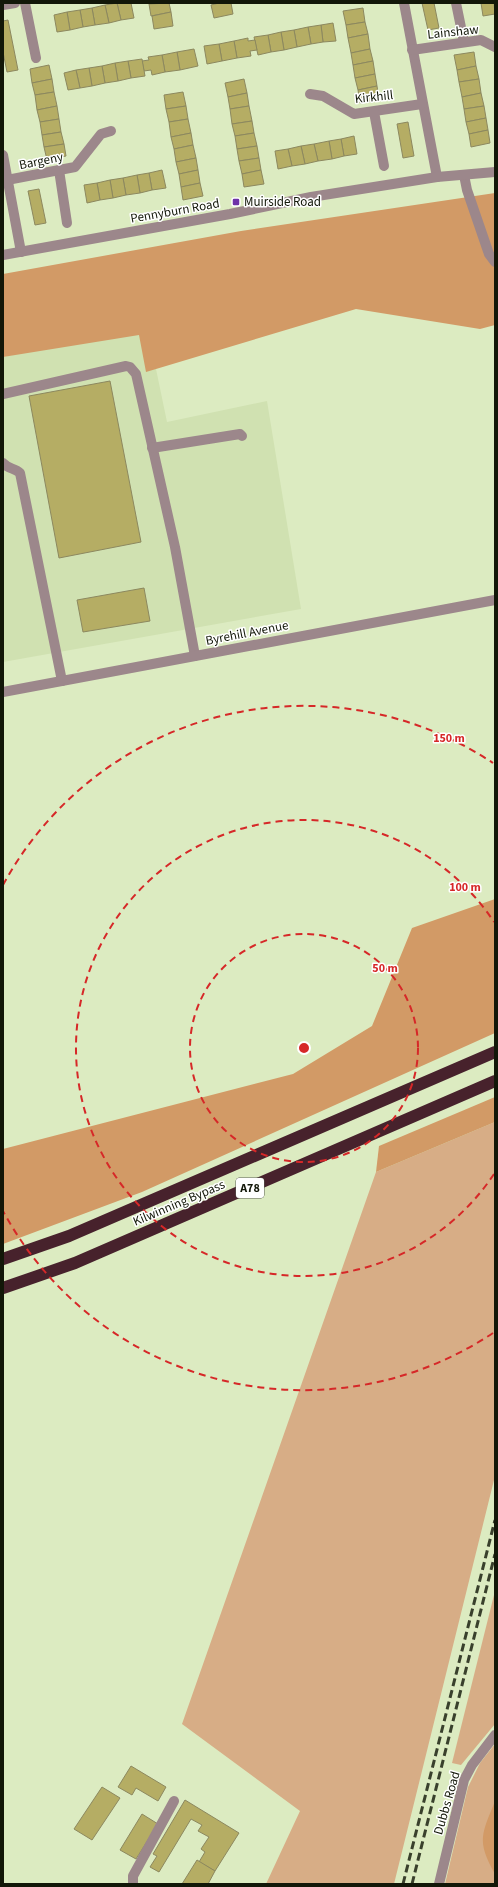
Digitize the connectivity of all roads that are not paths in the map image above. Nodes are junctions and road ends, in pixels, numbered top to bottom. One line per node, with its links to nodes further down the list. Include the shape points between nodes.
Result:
1 (16, 3): 5 (street)
2 (25, 3): 9 (street)
3 (404, 3): 8 (street)
4 (456, 3): 6 (street)
5 (3, 5)
6 (464, 42): 7 (street, Lainshaw, via 481,40); 8 (street, Lainshaw)
7 (495, 47)
8 (412, 50): 11 (street)
9 (36, 58)
10 (310, 94): 12 (street, Kirkhill, via 324,96 354,114)
11 (422, 104): 12 (street, Kirkhill); 19 (street)
12 (374, 112): 15 (street)
13 (111, 130): 16 (street, Bargeny, via 101,134 75,166)
14 (3, 155): 20 (street)
15 (384, 166)
16 (59, 170): 20 (street, Bargeny); 21 (street)
17 (495, 172): 18 (street, Pennyburn Road)
18 (464, 175): 19 (street, Pennyburn Road); 24 (street, via 469,198 489,254)
19 (437, 177): 22 (street, Pennyburn Road, via 311,197)
20 (8, 180): 22 (street)
21 (67, 223)
22 (21, 252): 23 (street, Pennyburn Road)
23 (3, 255)
24 (495, 262)
25 (3, 394): 27 (street, via 130,367 136,374)
26 (242, 436): 27 (street, via 240,434)
27 (152, 448): 30 (street)
28 (3, 463): 31 (street, via 20,473)
29 (495, 600): 30 (street, Byrehill Avenue)
30 (196, 656): 31 (street, Byrehill Avenue)
31 (62, 681): 32 (street, Byrehill Avenue)
32 (3, 692)
33 (495, 1052): 35 (highway, Kilwinning Bypass / A78, via 69,1236)
34 (495, 1081): 36 (highway, Kilwinning Bypass / A78, via 75,1263)
35 (3, 1259)
36 (3, 1288)
37 (495, 1736): 40 (street, Dubbs Road, via 472,1765 464,1780)
38 (174, 1801): 39 (street, via 133,1876)
39 (132, 1884)
40 (439, 1884)

